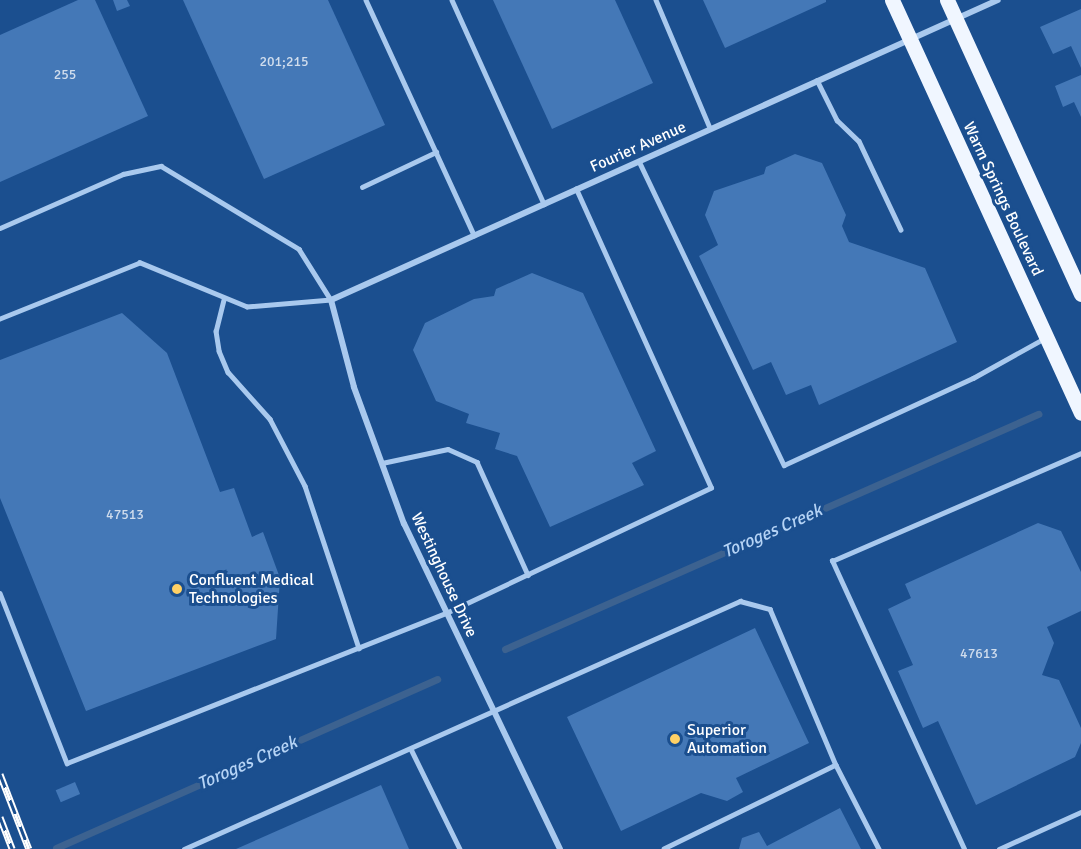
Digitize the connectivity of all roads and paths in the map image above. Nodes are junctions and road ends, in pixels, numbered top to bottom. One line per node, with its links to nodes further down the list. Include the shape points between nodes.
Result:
1 (366, 0): 11 (lane)
2 (452, 0): 15 (lane)
3 (656, 0): 10 (lane)
4 (892, 0): 8 (main road, Warm Springs Boulevard)
5 (947, 0): 7 (main road, Warm Springs Boulevard)
6 (998, 0): 7 (street, Fourier Avenue)
7 (956, 18): 8 (street, Fourier Avenue); 19 (main road, Warm Springs Boulevard)
8 (909, 39): 9 (street, Fourier Avenue); 23 (main road, Warm Springs Boulevard)
9 (817, 80): 10 (street, Fourier Avenue); 17 (lane, via 837,120 859,141)
10 (710, 128): 12 (street, Fourier Avenue)
11 (436, 152): 13 (lane); 18 (lane)
12 (639, 161): 14 (street, Fourier Avenue); 23 (lane, via 784,465 973,378)
13 (362, 187)
14 (576, 189): 15 (street, Fourier Avenue); 27 (lane, via 711,488)
15 (544, 204): 18 (street, Fourier Avenue)
16 (0, 228): 21 (lane, via 123,174 161,166 299,249)
17 (901, 230)
18 (474, 235): 21 (street, Fourier Avenue)
19 (1081, 294)
20 (224, 300): 21 (lane, via 247,307); 22 (lane, via 182,276 140,263); 30 (lane, via 216,331 219,351 228,372 270,419 305,486)
21 (331, 300): 26 (street, Westinghouse Drive)
22 (0, 319)
23 (1046, 337): 24 (main road, Warm Springs Boulevard)
24 (1081, 413)
25 (1081, 453): 40 (lane, via 832,561)
26 (382, 463): 27 (lane, via 448,449 477,462); 29 (street, Westinghouse Drive)
27 (528, 575): 29 (lane)
28 (0, 593): 30 (lane, via 67,763)
29 (446, 613): 30 (lane); 31 (street, Westinghouse Drive)
30 (359, 648)
31 (493, 713): 32 (lane); 33 (lane, via 741,602 770,609); 37 (street, Westinghouse Drive)
32 (411, 749): 35 (lane); 36 (lane)
33 (836, 765): 38 (lane); 39 (lane)
34 (1081, 812): 41 (lane)
35 (184, 849)
36 (460, 849)
37 (560, 849)
38 (664, 849)
39 (879, 849)
40 (964, 849)
41 (999, 849)

